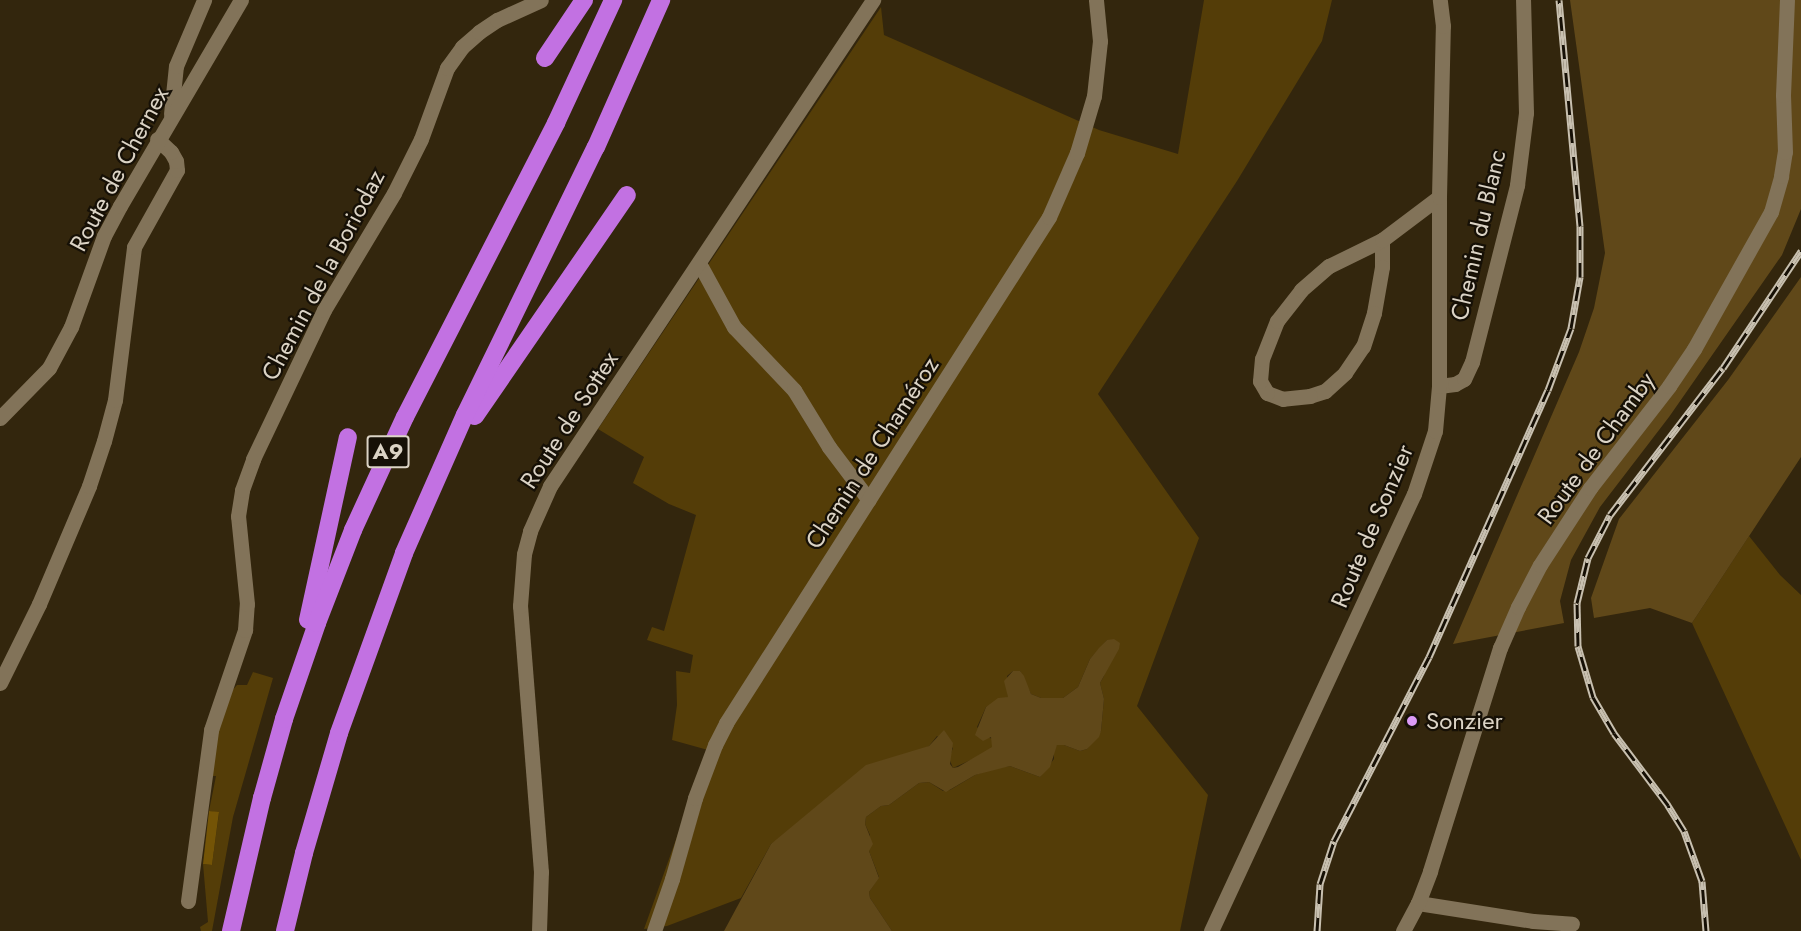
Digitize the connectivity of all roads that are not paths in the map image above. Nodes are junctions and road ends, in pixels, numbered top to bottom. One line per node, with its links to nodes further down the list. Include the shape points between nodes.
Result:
1 (204, 0): 13 (street, via 176,66)
2 (241, 0): 13 (street, Route de Chernex)
3 (541, 0): 26 (street, Chemin de la Boriodaz, via 479,32 462,47 447,69 421,139 394,194 324,310 253,459 238,516 247,604 245,630 211,730)
4 (584, 0): 12 (highway)
5 (613, 0): 25 (highway, A9, via 556,123 382,465 334,578)
6 (661, 0): 22 (highway, A9, via 596,147)
7 (873, 0): 18 (street, Route de Sottex)
8 (1096, 0): 23 (street, Chemin de Chaméroz, via 1100,41 1094,96 1077,153 1049,217)
9 (1440, 0): 16 (street, Route de Sonzier, via 1443,26)
10 (1523, 0): 19 (street, Chemin du Blanc, via 1526,113 1517,185 1472,362 1464,379)
11 (1787, 0): 27 (street, Route de Chamby, via 1785,152 1771,212 1694,349 1590,488 1518,607 1500,648)
12 (545, 58)
13 (171, 114): 14 (street, Route de Chernex)
14 (157, 139): 20 (street, Route de Chernex, via 104,236 71,327 50,368); 24 (street, via 171,152 177,170 134,247 115,400 104,441 39,604)
15 (627, 195): 22 (highway)
16 (1439, 197): 17 (street); 19 (street, Route de Sonzier)
17 (1382, 240): 17 (street, via 1329,266 1287,306 1262,359 1260,381 1267,393 1283,399 1310,396 1325,391 1345,373 1363,346 1374,313)
18 (699, 263): 23 (street, via 734,327 794,390 829,447); 33 (street, Route de Sottex, via 550,486 524,554 520,606 541,872)
19 (1439, 386): 34 (street, Route de Sonzier, via 1435,431 1414,494)
20 (0, 418)
21 (348, 437): 25 (highway)
22 (445, 460): 32 (highway, A9, via 384,603 355,685 315,813)
23 (869, 500): 30 (street, Chemin de Chaméroz, via 809,589 714,745)
24 (0, 683)
25 (284, 719): 31 (highway, A9)
26 (188, 901)
27 (1418, 903): 28 (street); 29 (street, Route de Chamby)
28 (1572, 924)
29 (1406, 926)
30 (655, 928)
31 (231, 931)
32 (285, 931)
33 (539, 931)
34 (1211, 931)

